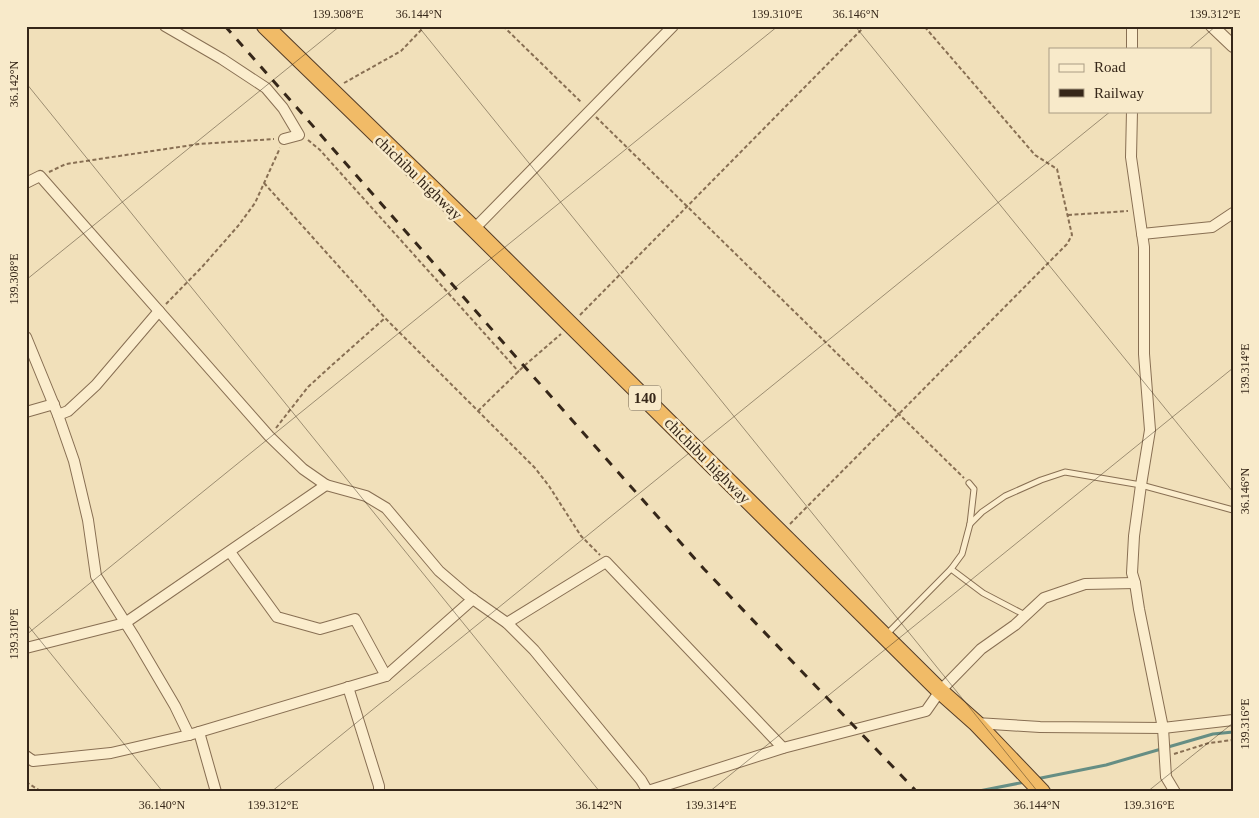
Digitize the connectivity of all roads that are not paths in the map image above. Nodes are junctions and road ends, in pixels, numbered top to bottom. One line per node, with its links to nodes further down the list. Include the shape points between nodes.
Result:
1 (165, 26): 9 (street, via 266,88 299,135)
2 (265, 26): 12 (highway, chichibu highway / 140)
3 (673, 26): 12 (street)
4 (1132, 26): 7 (street)
5 (1212, 26): 6 (street)
6 (1233, 46)
7 (1132, 48)
8 (1132, 112): 13 (street, via 1131,157)
9 (284, 139)
10 (26, 183): 14 (street, via 40,176)
11 (1233, 213): 13 (street, via 1212,227)
12 (474, 229): 31 (highway, chichibu highway / 140)
13 (1142, 234): 21 (street, via 1144,354 1150,430)
14 (160, 311): 18 (street, via 96,385 68,411); 20 (street, via 269,436 303,469)
15 (26, 336): 16 (street)
16 (54, 404): 17 (street); 18 (street)
17 (26, 412)
18 (58, 415): 29 (street, via 88,520 96,576)
19 (969, 482): 23 (lane, via 974,488)
20 (326, 485): 24 (street); 27 (street, via 366,496 386,508 439,571)
21 (1141, 485): 22 (lane); 23 (lane, via 1066,472 1004,496); 26 (street, via 1134,536 1132,573)
22 (1233, 510)
23 (970, 524): 25 (lane, via 962,554)
24 (230, 552): 29 (street); 33 (street, via 277,617 320,630 355,619)
25 (951, 569): 28 (lane, via 983,593); 31 (lane)
26 (1135, 583): 28 (street, via 1085,584 1044,598); 38 (street)
27 (473, 599): 30 (street); 33 (street)
28 (1026, 615): 35 (street, via 982,649)
29 (125, 623): 32 (street); 39 (street)
30 (508, 623): 40 (street, via 606,562); 45 (street, via 534,650)
31 (885, 636): 35 (highway, chichibu highway / 140)
32 (26, 648)
33 (386, 676): 34 (street)
34 (348, 687): 39 (street); 44 (street)
35 (940, 691): 37 (highway, chichibu highway / 140); 40 (street, via 926,711)
36 (1233, 720): 38 (street)
37 (976, 723): 38 (street); 42 (highway, chichibu highway / 140)
38 (1163, 728): 46 (street, via 1166,777)
39 (194, 733): 41 (street, via 111,753 33,761); 43 (street)
40 (783, 748): 45 (street)
41 (26, 756)
42 (1033, 782)
43 (216, 792)
44 (379, 792)
45 (648, 792)
46 (1175, 792)

